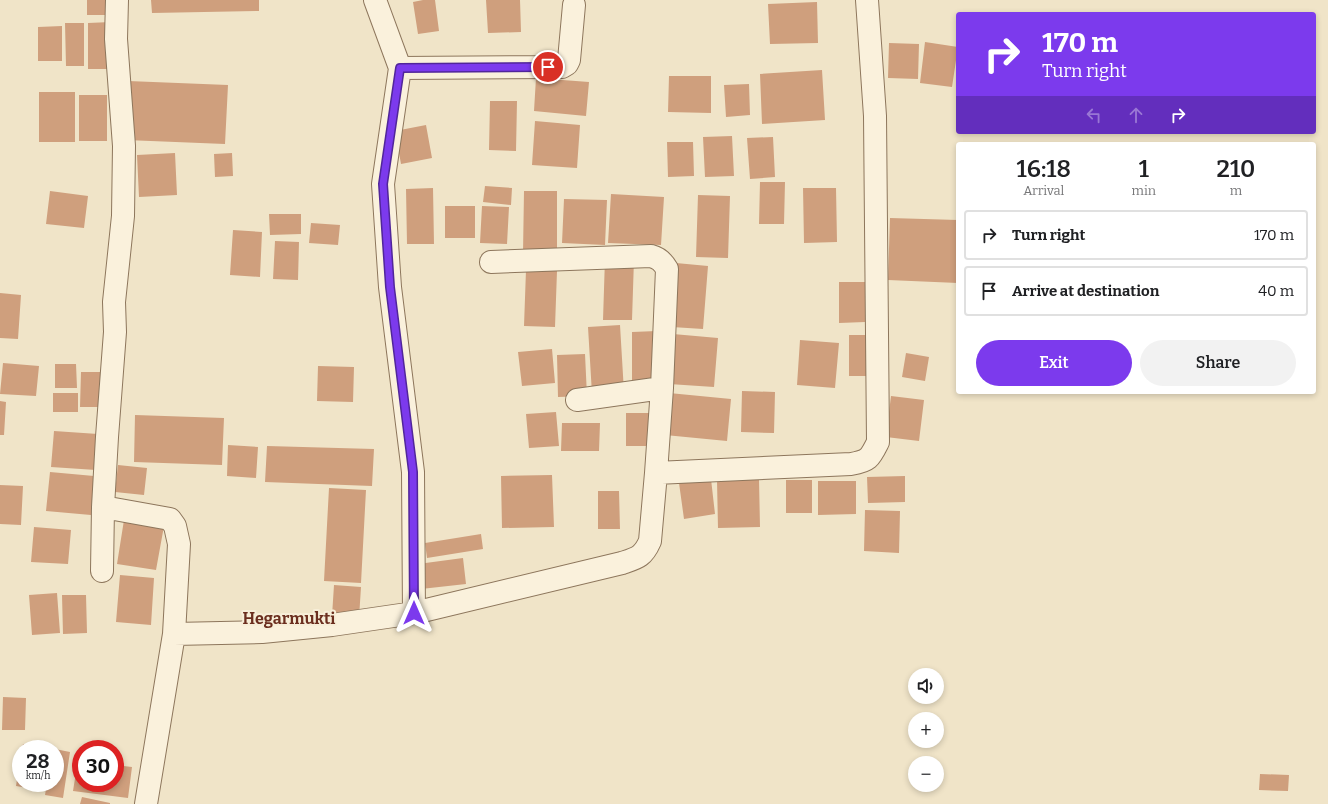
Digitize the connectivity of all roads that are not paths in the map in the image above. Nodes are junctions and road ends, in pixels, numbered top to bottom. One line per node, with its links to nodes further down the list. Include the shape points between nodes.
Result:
1 (117, 0): 10 (street, via 116,40 124,146 123,216 114,302 115,332)
2 (375, 0): 5 (street)
3 (867, 0): 9 (street, via 875,116 878,442 864,462 851,464)
4 (574, 5): 5 (street, via 569,60 562,67)
5 (400, 68): 12 (street, via 383,184 390,287 413,472)
6 (491, 262): 7 (street, via 656,257 667,269)
7 (662, 388): 8 (street); 9 (street)
8 (577, 400)
9 (656, 473): 12 (street, via 650,541 646,551 638,557)
10 (103, 507): 11 (street); 13 (street, via 170,519 174,522 179,544)
11 (102, 571)
12 (414, 613): 13 (street, via 262,632)
13 (174, 634): 14 (street)
14 (146, 804)

